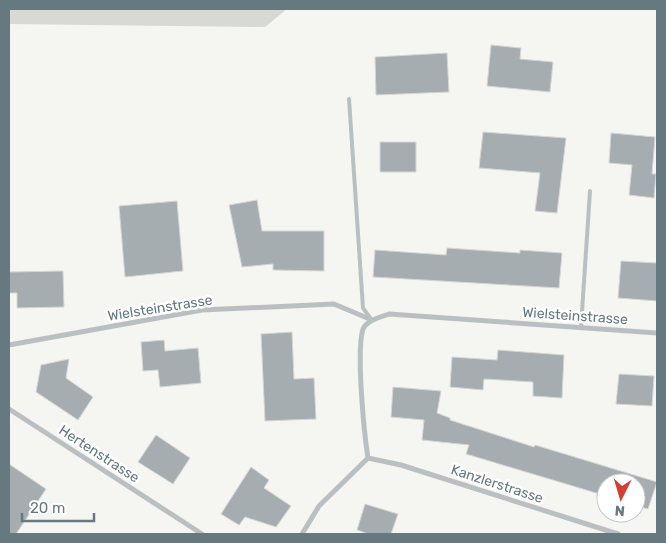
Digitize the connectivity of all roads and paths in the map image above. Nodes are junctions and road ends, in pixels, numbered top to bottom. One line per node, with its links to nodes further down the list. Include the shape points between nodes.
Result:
1 (350, 99): 3 (lane, via 363,308)
2 (590, 191): 4 (lane)
3 (372, 320): 4 (street, Wielsteinstrasse, via 389,314); 6 (street, Wielsteinstrasse, via 334,304 202,310); 8 (street, via 363,329 361,348)
4 (581, 327): 5 (street, Wielsteinstrasse)
5 (657, 333)
6 (9, 345)
7 (9, 409): 9 (street, Hertenstrasse)
8 (368, 458): 10 (street, via 319,506); 11 (street, Kanzlerstrasse, via 401,465)
9 (202, 534)
10 (302, 534)
11 (618, 534)

